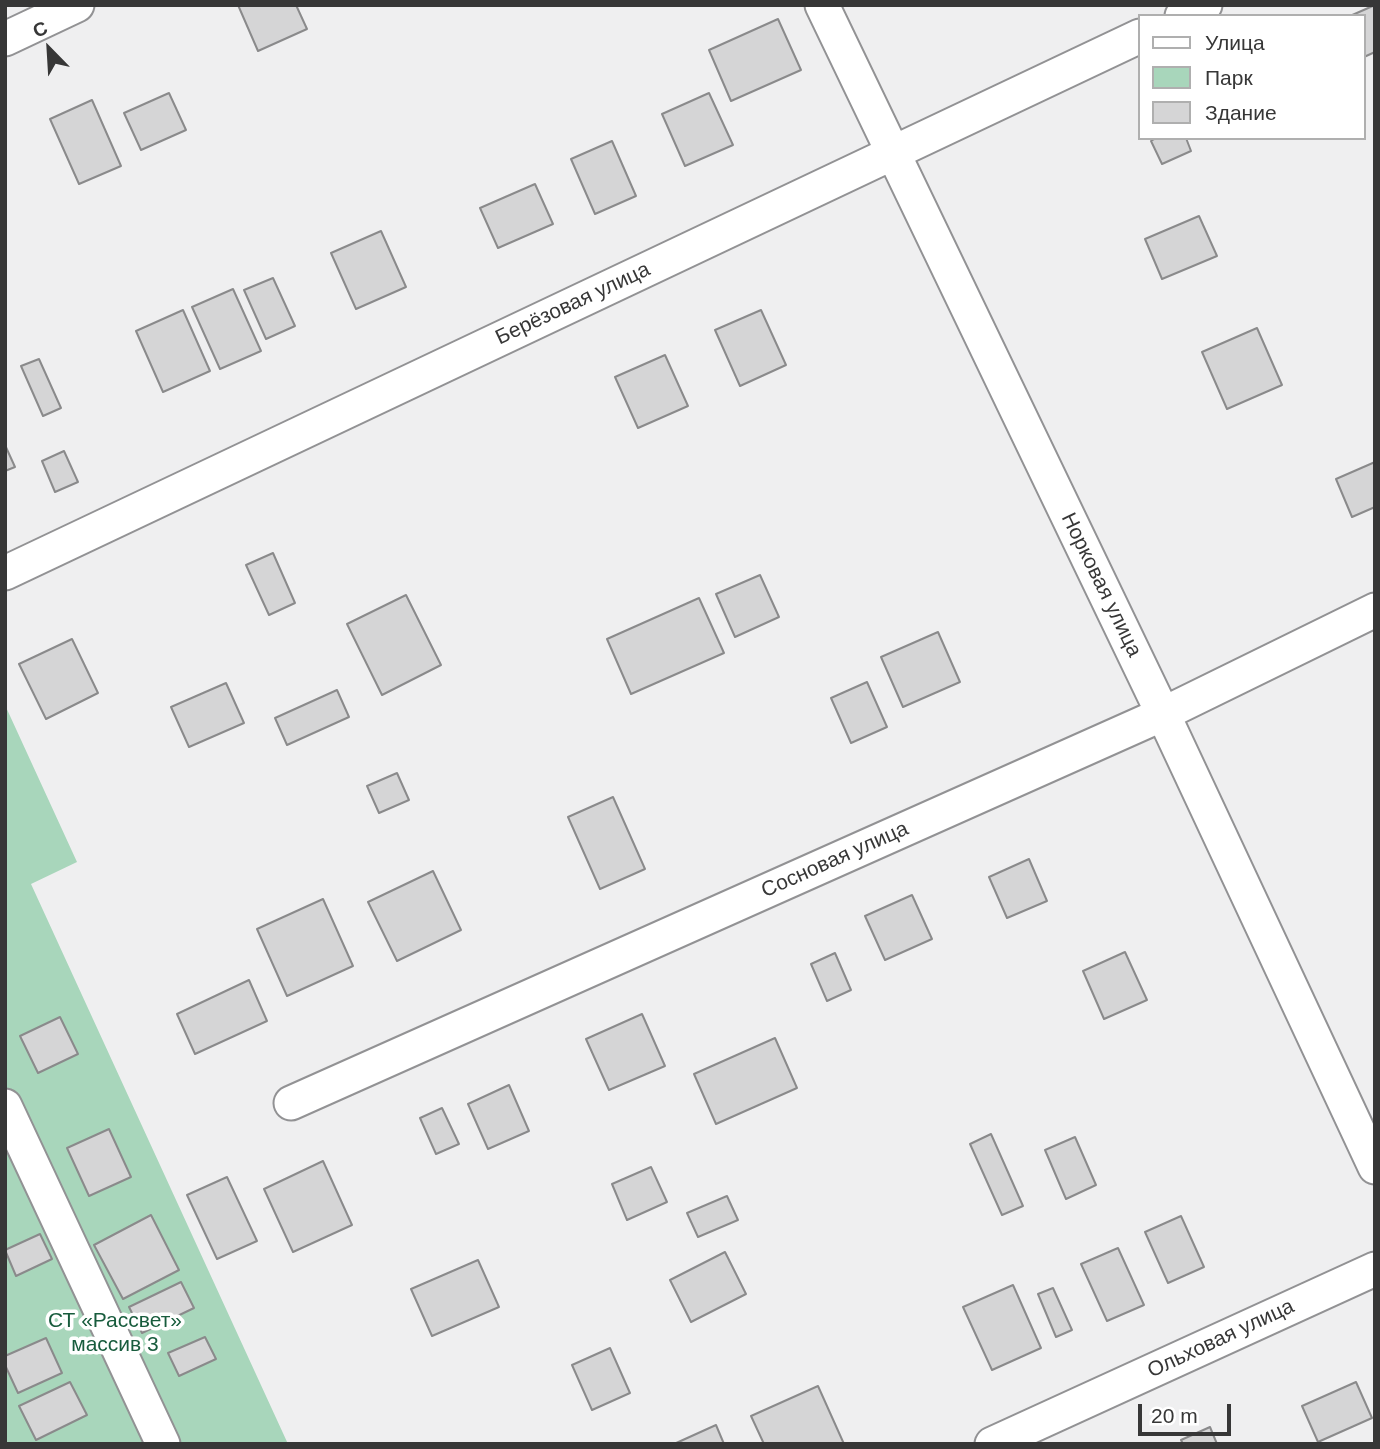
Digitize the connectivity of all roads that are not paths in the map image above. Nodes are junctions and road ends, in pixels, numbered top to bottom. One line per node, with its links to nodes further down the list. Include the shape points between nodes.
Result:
1 (77, 5): 6 (street)
2 (822, 5): 7 (street, Норковая улица)
3 (1205, 5): 4 (street)
4 (1186, 14)
5 (1138, 37): 7 (street, Берёзовая улица)
6 (5, 39)
7 (892, 152): 8 (street, Берёзовая улица); 10 (street, Норковая улица)
8 (5, 573)
9 (1375, 610): 10 (street, Сосновая улица)
10 (1163, 714): 11 (street, Сосновая улица); 13 (street, Норковая улица)
11 (291, 1104)
12 (5, 1106): 15 (street)
13 (1375, 1167)
14 (1375, 1269): 16 (street, Ольховая улица)
15 (163, 1444)
16 (992, 1444)

